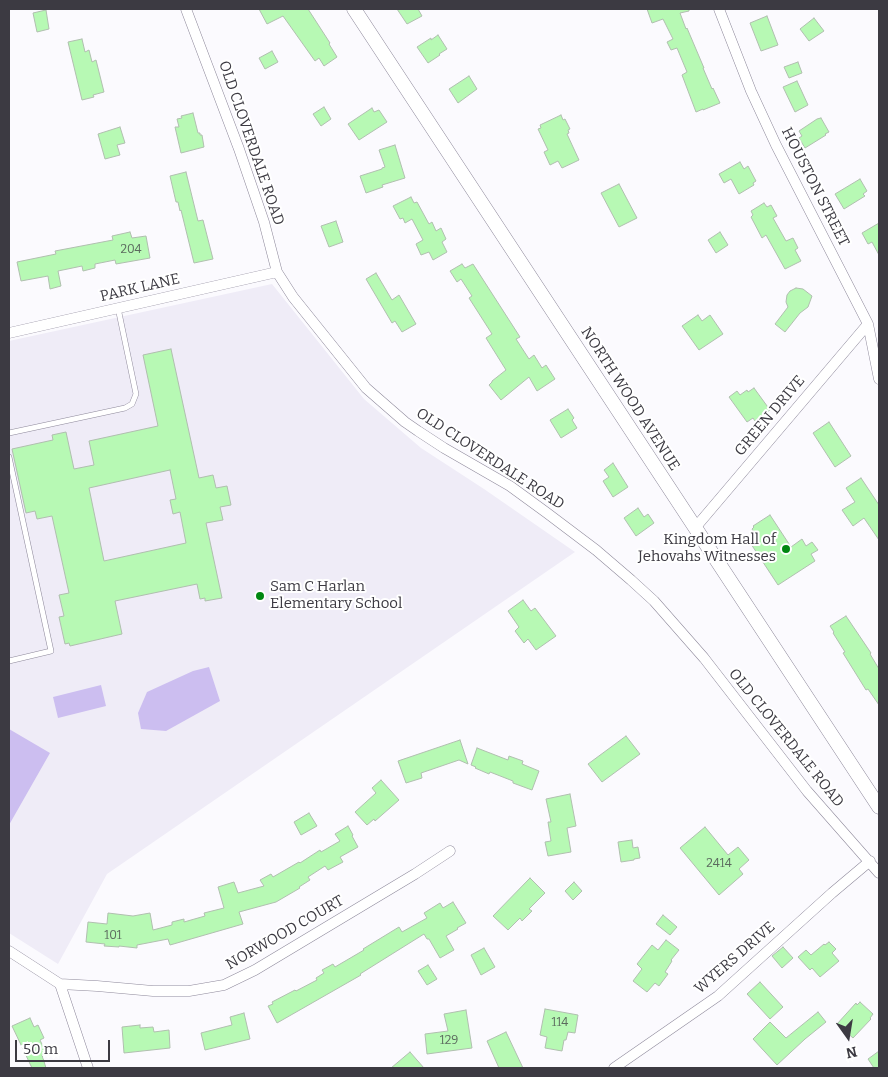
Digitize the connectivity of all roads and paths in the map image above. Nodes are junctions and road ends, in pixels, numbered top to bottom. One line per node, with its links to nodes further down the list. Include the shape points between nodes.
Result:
1 (186, 9): 4 (street, OLD CLOVERDALE ROAD, via 239,148)
2 (354, 9): 11 (main road, NORTH WOOD AVENUE)
3 (719, 9): 6 (street, HOUSTON STREET, via 776,145)
4 (277, 272): 5 (street, PARK LANE); 15 (street, OLD CLOVERDALE ROAD, via 366,388 418,431 510,486 547,513 596,550 654,601 704,658 807,791)
5 (118, 308): 7 (street, PARK LANE); 9 (lane, via 136,394 132,404)
6 (868, 324): 8 (street, HOUSTON STREET); 11 (street, GREEN DRIVE)
7 (9, 333)
8 (879, 379)
9 (9, 433)
10 (9, 457): 12 (lane, via 51,651)
11 (695, 528): 13 (main road, NORTH WOOD AVENUE)
12 (9, 662)
13 (879, 807)
14 (450, 851): 18 (street, NORWOOD COURT, via 272,960 224,985 189,991 153,991)
15 (870, 861): 16 (street, OLD CLOVERDALE ROAD); 20 (street, WYERS DRIVE, via 718,996)
16 (879, 873)
17 (9, 951): 18 (street)
18 (60, 984): 19 (street)
19 (88, 1068)
20 (614, 1068)

